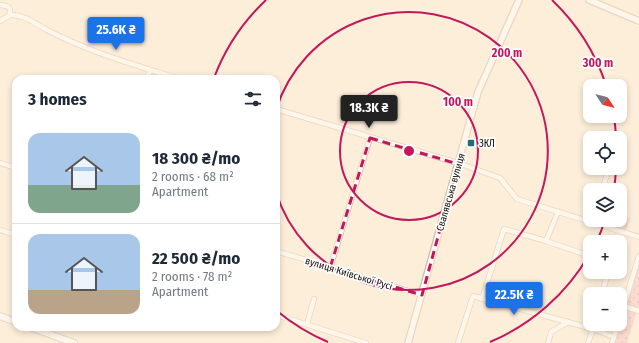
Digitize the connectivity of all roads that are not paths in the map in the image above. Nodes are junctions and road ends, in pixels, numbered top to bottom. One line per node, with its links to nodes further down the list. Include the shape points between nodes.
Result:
1 (520, 0): 13 (street, Свалявська вулиця, via 478,92)
2 (589, 0): 6 (street)
3 (0, 5): 4 (street, via 10,9)
4 (10, 15): 5 (street); 7 (street, via 20,15 94,52)
5 (0, 20)
6 (639, 21)
7 (150, 70): 8 (street); 9 (street)
8 (148, 75)
9 (167, 75)
10 (280, 110): 11 (street)
11 (370, 138): 13 (street); 25 (street)
12 (0, 163): 14 (street)
13 (458, 164): 15 (street, via 500,178 517,199); 26 (street, Свалявська вулиця)
14 (12, 167)
15 (558, 212): 16 (street); 21 (street)
16 (583, 219)
17 (610, 227): 20 (street)
18 (0, 230): 19 (street)
19 (12, 234)
20 (639, 237)
21 (546, 241): 23 (street); 29 (street, via 504,229)
22 (280, 251): 25 (street, вулиця Київської Русі)
23 (583, 254)
24 (639, 256): 27 (street)
25 (330, 268): 26 (street, вулиця Київської Русі)
26 (422, 295): 45 (street, Свалявська вулиця)
27 (627, 296)
28 (314, 299): 36 (street)
29 (482, 299): 35 (street); 46 (street, via 473,296)
30 (627, 307): 31 (street)
31 (639, 311)
32 (0, 316): 34 (main road)
33 (280, 316): 36 (street)
34 (12, 320)
35 (568, 322): 37 (street); 47 (street, via 551,332)
36 (307, 324): 44 (street)
37 (583, 324)
38 (42, 331): 43 (main road)
39 (592, 331): 48 (street)
40 (603, 331): 42 (street)
41 (616, 331): 42 (street)
42 (614, 337): 49 (street)
43 (74, 343)
44 (366, 343)
45 (408, 343)
46 (458, 343)
47 (548, 343)
48 (588, 343)
49 (612, 343)

